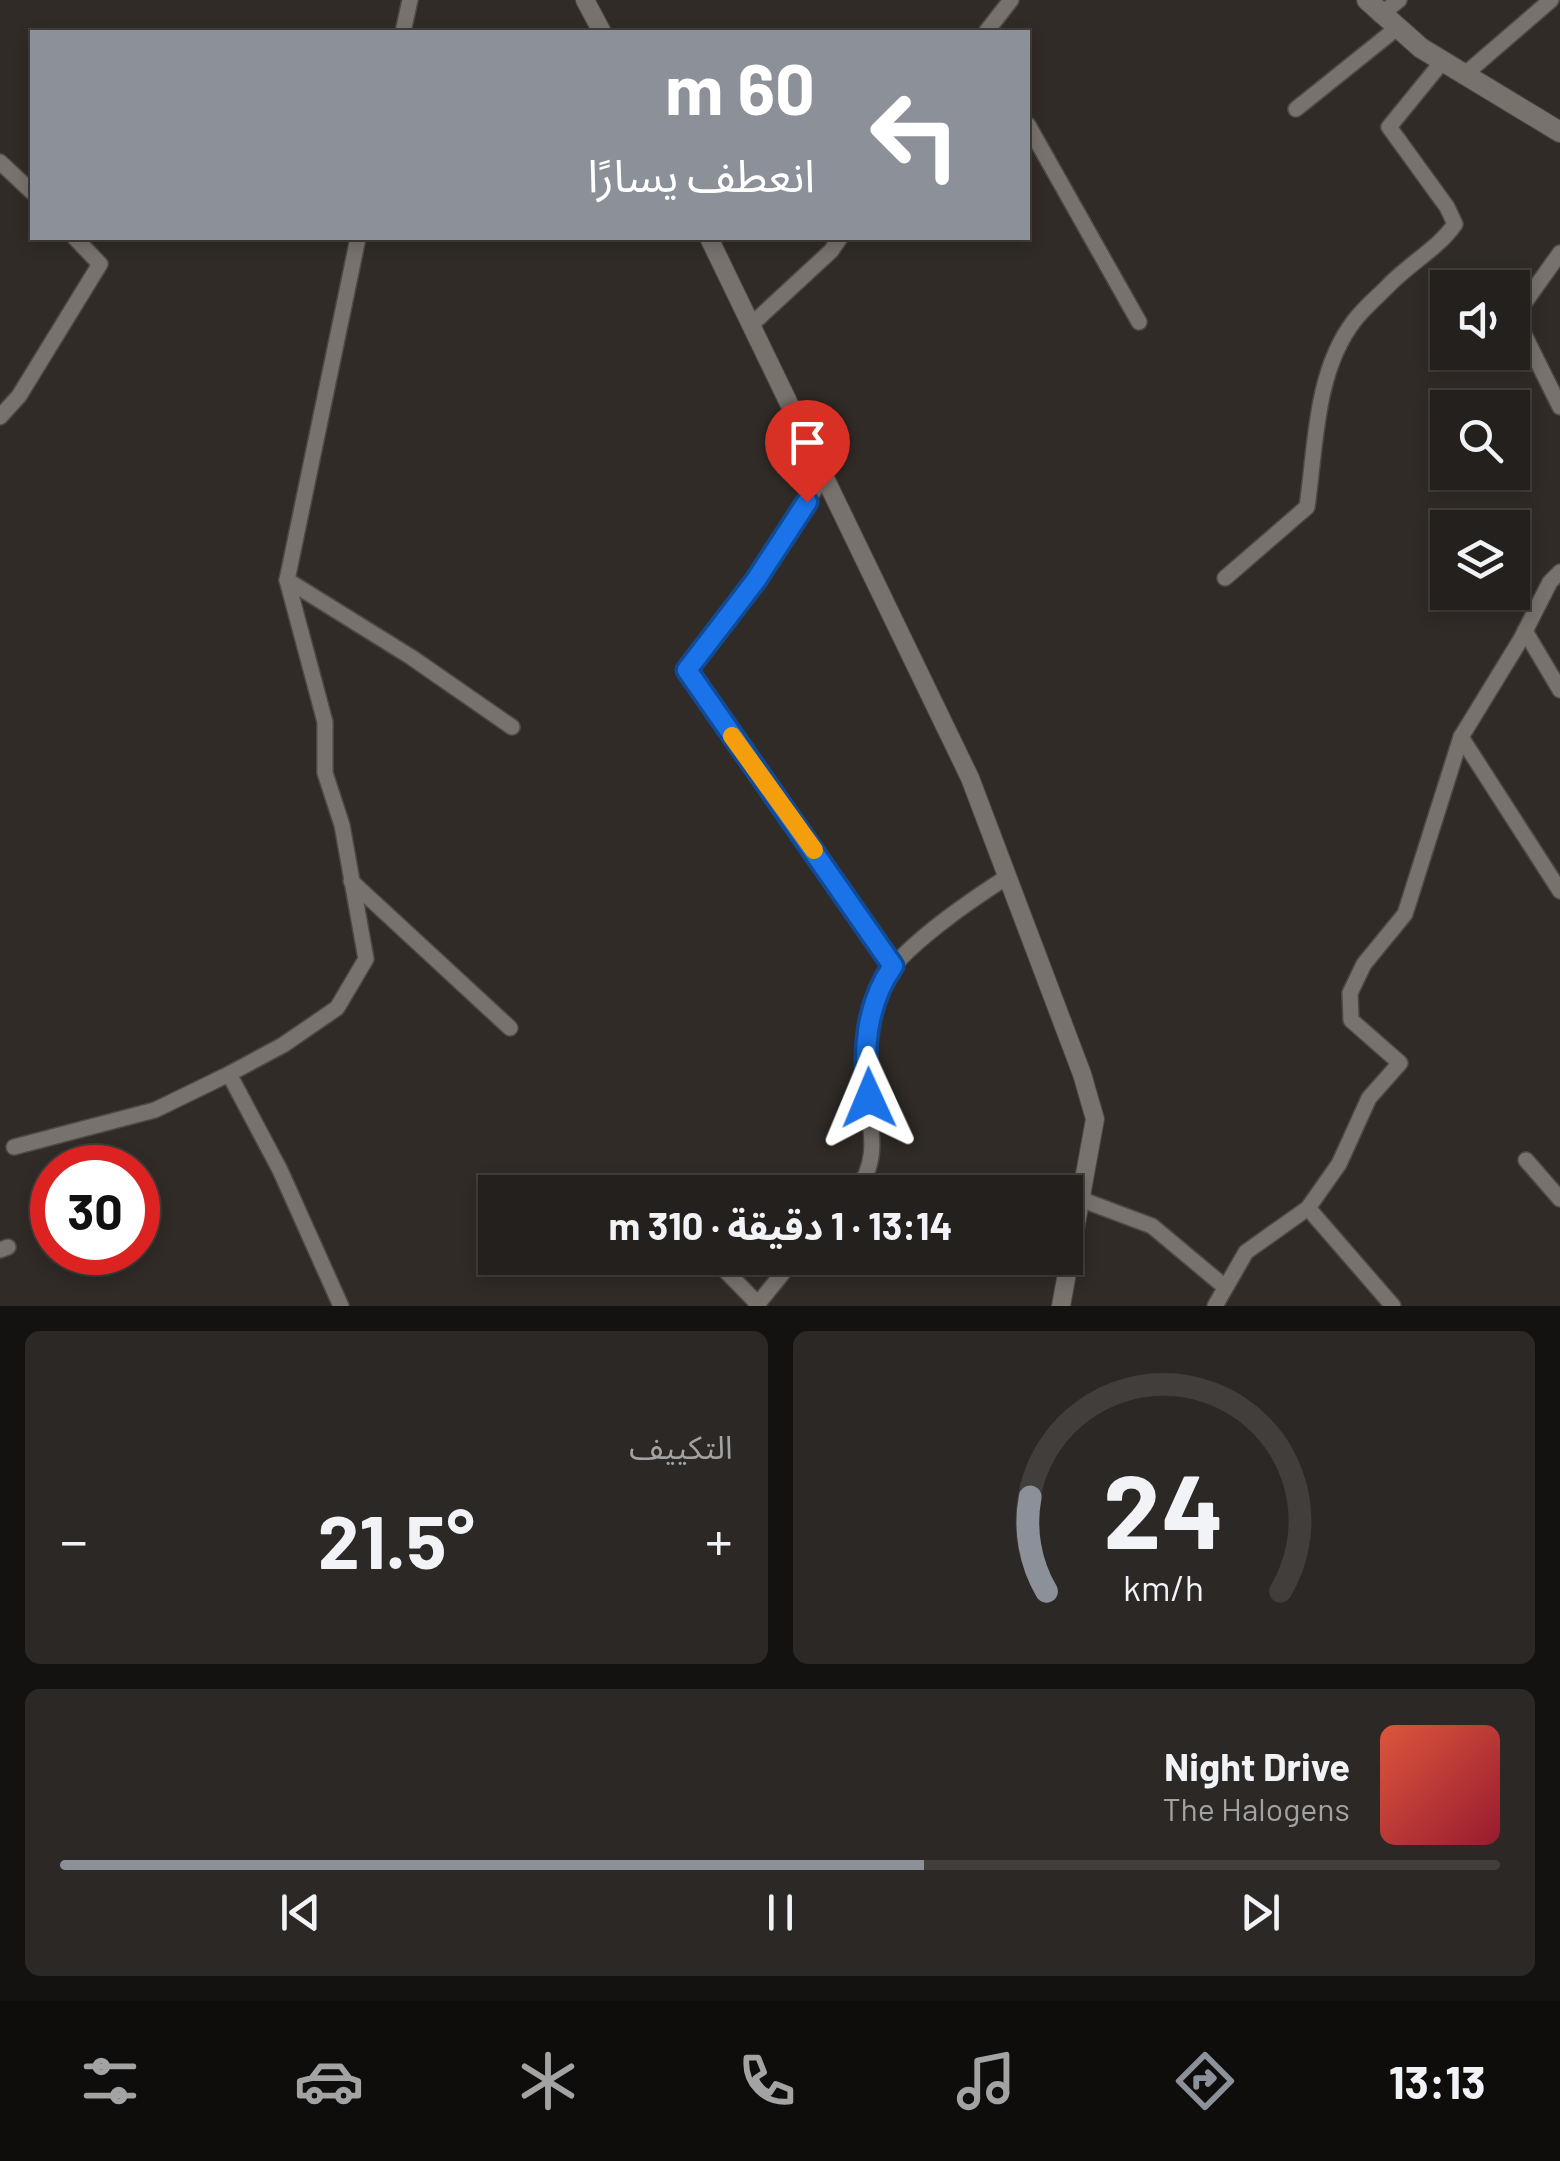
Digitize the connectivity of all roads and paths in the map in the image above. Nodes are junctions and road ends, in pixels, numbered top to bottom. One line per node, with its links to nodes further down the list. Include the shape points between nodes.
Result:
1 (410, 0): 7 (street)
2 (585, 0): 8 (street)
3 (1011, 0): 9 (street)
4 (1399, 0): 6 (street)
5 (1551, 0): 11 (street)
6 (1382, 15): 10 (main road); 12 (street)
7 (403, 30)
8 (601, 30)
9 (988, 30)
10 (1442, 62): 11 (main road); 28 (street, via 1389,127 1455,224 1354,321 1333,358 1318,414 1307,507)
11 (1464, 76): 14 (main road)
12 (1296, 109)
13 (1030, 129): 22 (street)
14 (1560, 132)
15 (0, 162): 16 (street)
16 (30, 190)
17 (77, 240): 25 (street, via 100,264)
18 (358, 240): 29 (street)
19 (710, 240): 23 (street)
20 (838, 240): 23 (street)
21 (1560, 253): 24 (street, via 1515,316)
22 (1138, 322)
23 (752, 324): 26 (street)
24 (1560, 407)
25 (0, 418)
26 (824, 475): 34 (street, via 970,778); 37 (street, via 687,670)
27 (1560, 572): 30 (street)
28 (1225, 578)
29 (287, 580): 32 (street); 35 (street, via 325,722 325,774)
30 (1525, 631): 31 (street); 33 (street)
31 (1560, 690)
32 (512, 727)
33 (1461, 738): 36 (street); 46 (street, via 1405,914 1364,964 1350,994 1351,1020 1400,1063 1369,1098)
34 (1007, 877): 37 (street); 43 (street, via 1095,1119)
35 (352, 881): 38 (street); 39 (street, via 366,959 337,1008)
36 (1560, 891)
37 (893, 966): 42 (street, via 872,1004 866,1077 874,1148)
38 (510, 1028)
39 (229, 1074): 40 (street, via 154,1110); 52 (street)
40 (14, 1147)
41 (1526, 1160): 44 (street)
42 (865, 1175)
43 (1083, 1183)
44 (1560, 1199)
45 (1083, 1200): 50 (street, via 1152,1226)
46 (1308, 1208): 50 (street, via 1246,1252); 55 (street)
47 (729, 1275): 51 (street)
48 (781, 1275): 51 (street)
49 (1067, 1275): 53 (street)
50 (1225, 1288): 54 (street)
51 (757, 1305)
52 (341, 1306)
53 (1061, 1306)
54 (1215, 1306)
55 (1394, 1306)

